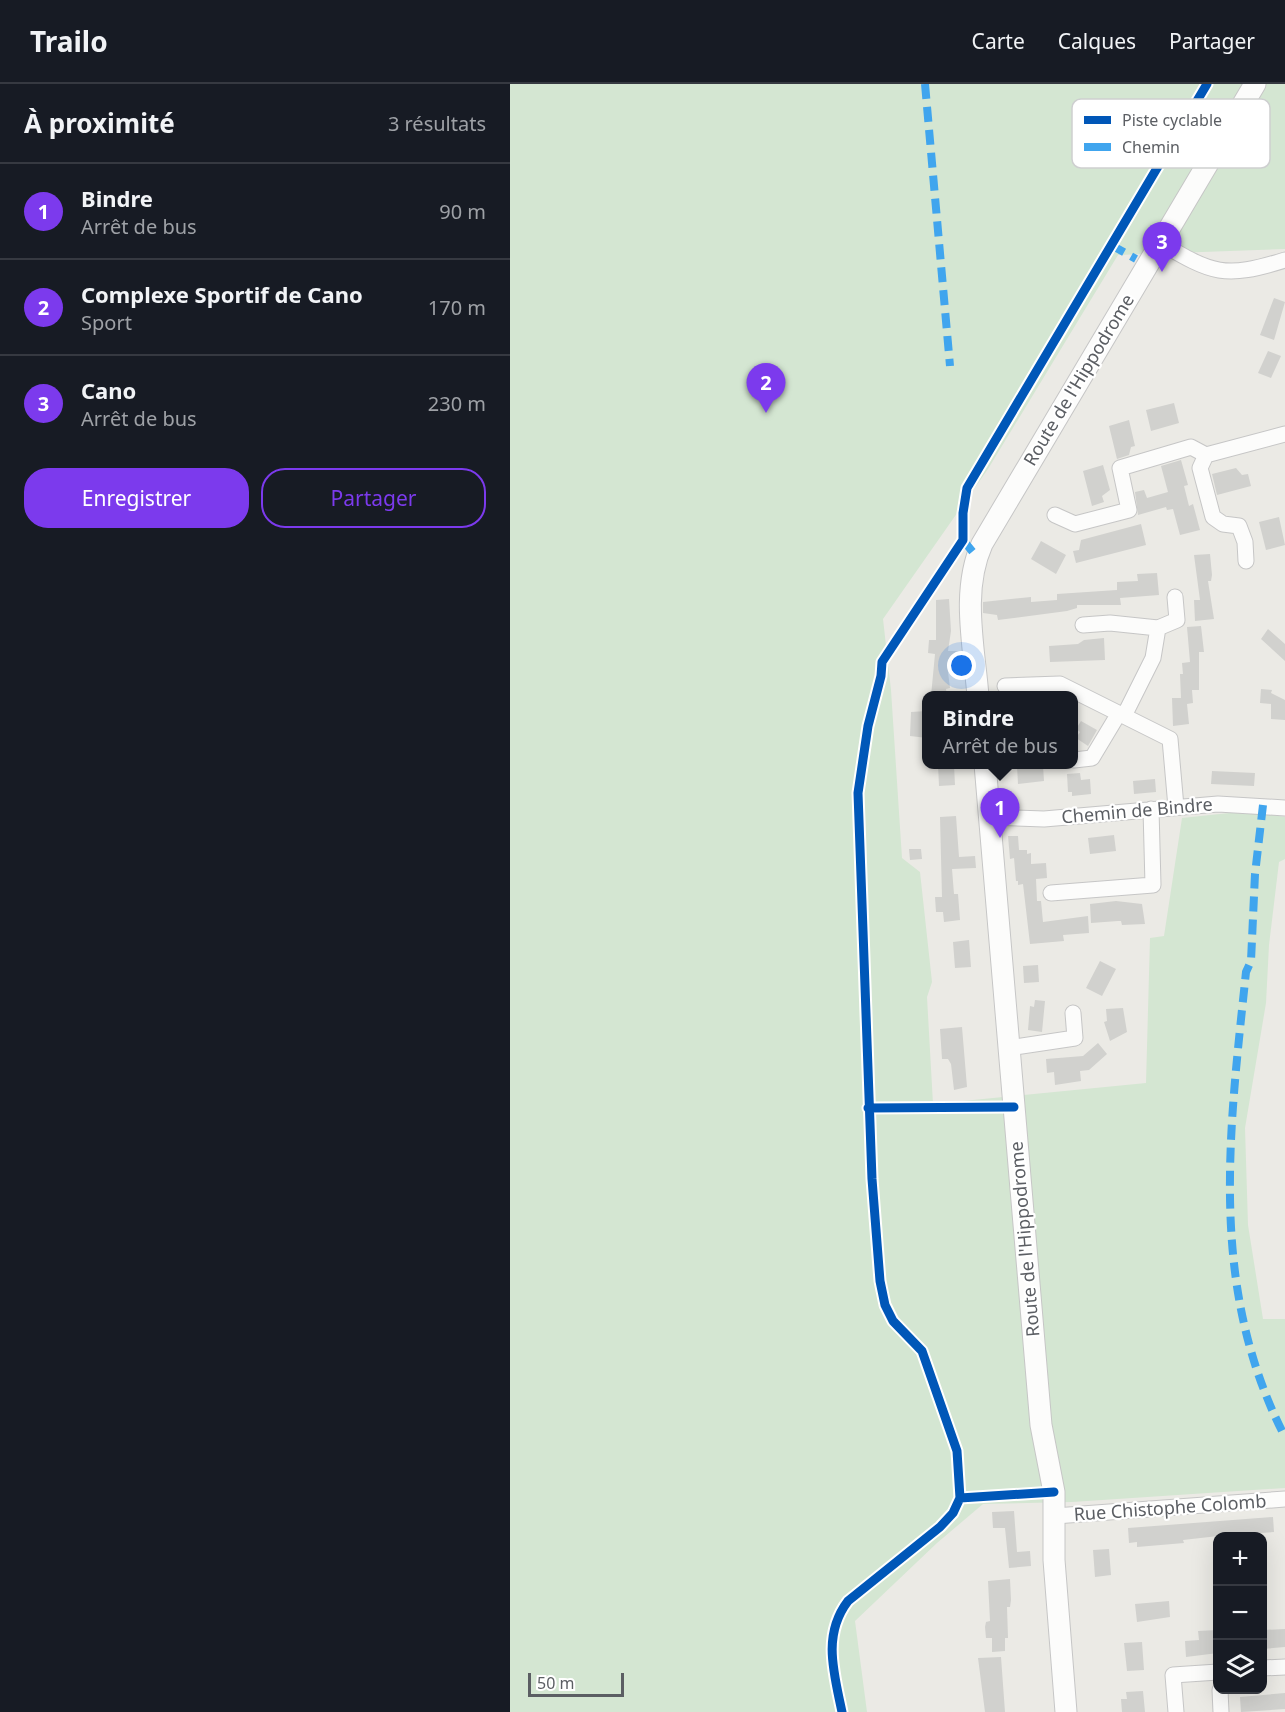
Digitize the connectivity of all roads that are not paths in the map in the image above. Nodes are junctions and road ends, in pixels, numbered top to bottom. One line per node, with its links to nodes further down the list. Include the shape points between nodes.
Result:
1 (1254, 84): 2 (main road, Route de l'Hippodrome)
2 (1245, 99)
3 (1204, 168): 4 (main road, Route de l'Hippodrome)
4 (1159, 243): 5 (street, via 1199,266 1227,273); 14 (main road, Route de l'Hippodrome, via 976,556 970,597)
5 (1285, 260)
6 (1285, 434): 7 (street)
7 (1206, 455): 8 (street, via 1191,447 1120,468 1129,510 1075,525); 9 (street, via 1200,468 1213,517 1223,524 1239,526)
8 (1054, 515)
9 (1246, 561)
10 (1174, 597): 12 (street, via 1177,621)
11 (1083, 625): 12 (street, via 1110,623)
12 (1158, 628): 17 (street, via 1153,658)
13 (1005, 686): 15 (street, via 1060,684)
14 (978, 691)
15 (1074, 691)
16 (1078, 693): 17 (street)
17 (1121, 715): 18 (street, via 1092,759); 20 (street, via 1170,739)
18 (1078, 759)
19 (984, 769): 23 (main road, Route de l'Hippodrome)
20 (1176, 807): 21 (street, Chemin de Bindre, via 1218,804); 22 (street, Chemin de Bindre)
21 (1285, 808)
22 (1151, 809): 23 (street, Chemin de Bindre, via 1044,819); 24 (street, via 1154,885)
23 (989, 817): 26 (main road, Route de l'Hippodrome)
24 (1051, 893)
25 (1073, 1012): 26 (street, via 1075,1038)
26 (1009, 1048): 28 (main road, Route de l'Hippodrome, via 1041,1425 1051,1469)
27 (1285, 1499): 28 (street, Rue Chistophe Colomb)
28 (1055, 1516): 33 (main road, Route de l'Hippodrome, via 1054,1560)
29 (1285, 1667): 30 (street)
30 (1267, 1668)
31 (1213, 1672): 34 (street, via 1173,1675)
32 (1220, 1694): 35 (street)
33 (1066, 1712)
34 (1176, 1712)
35 (1221, 1712)

